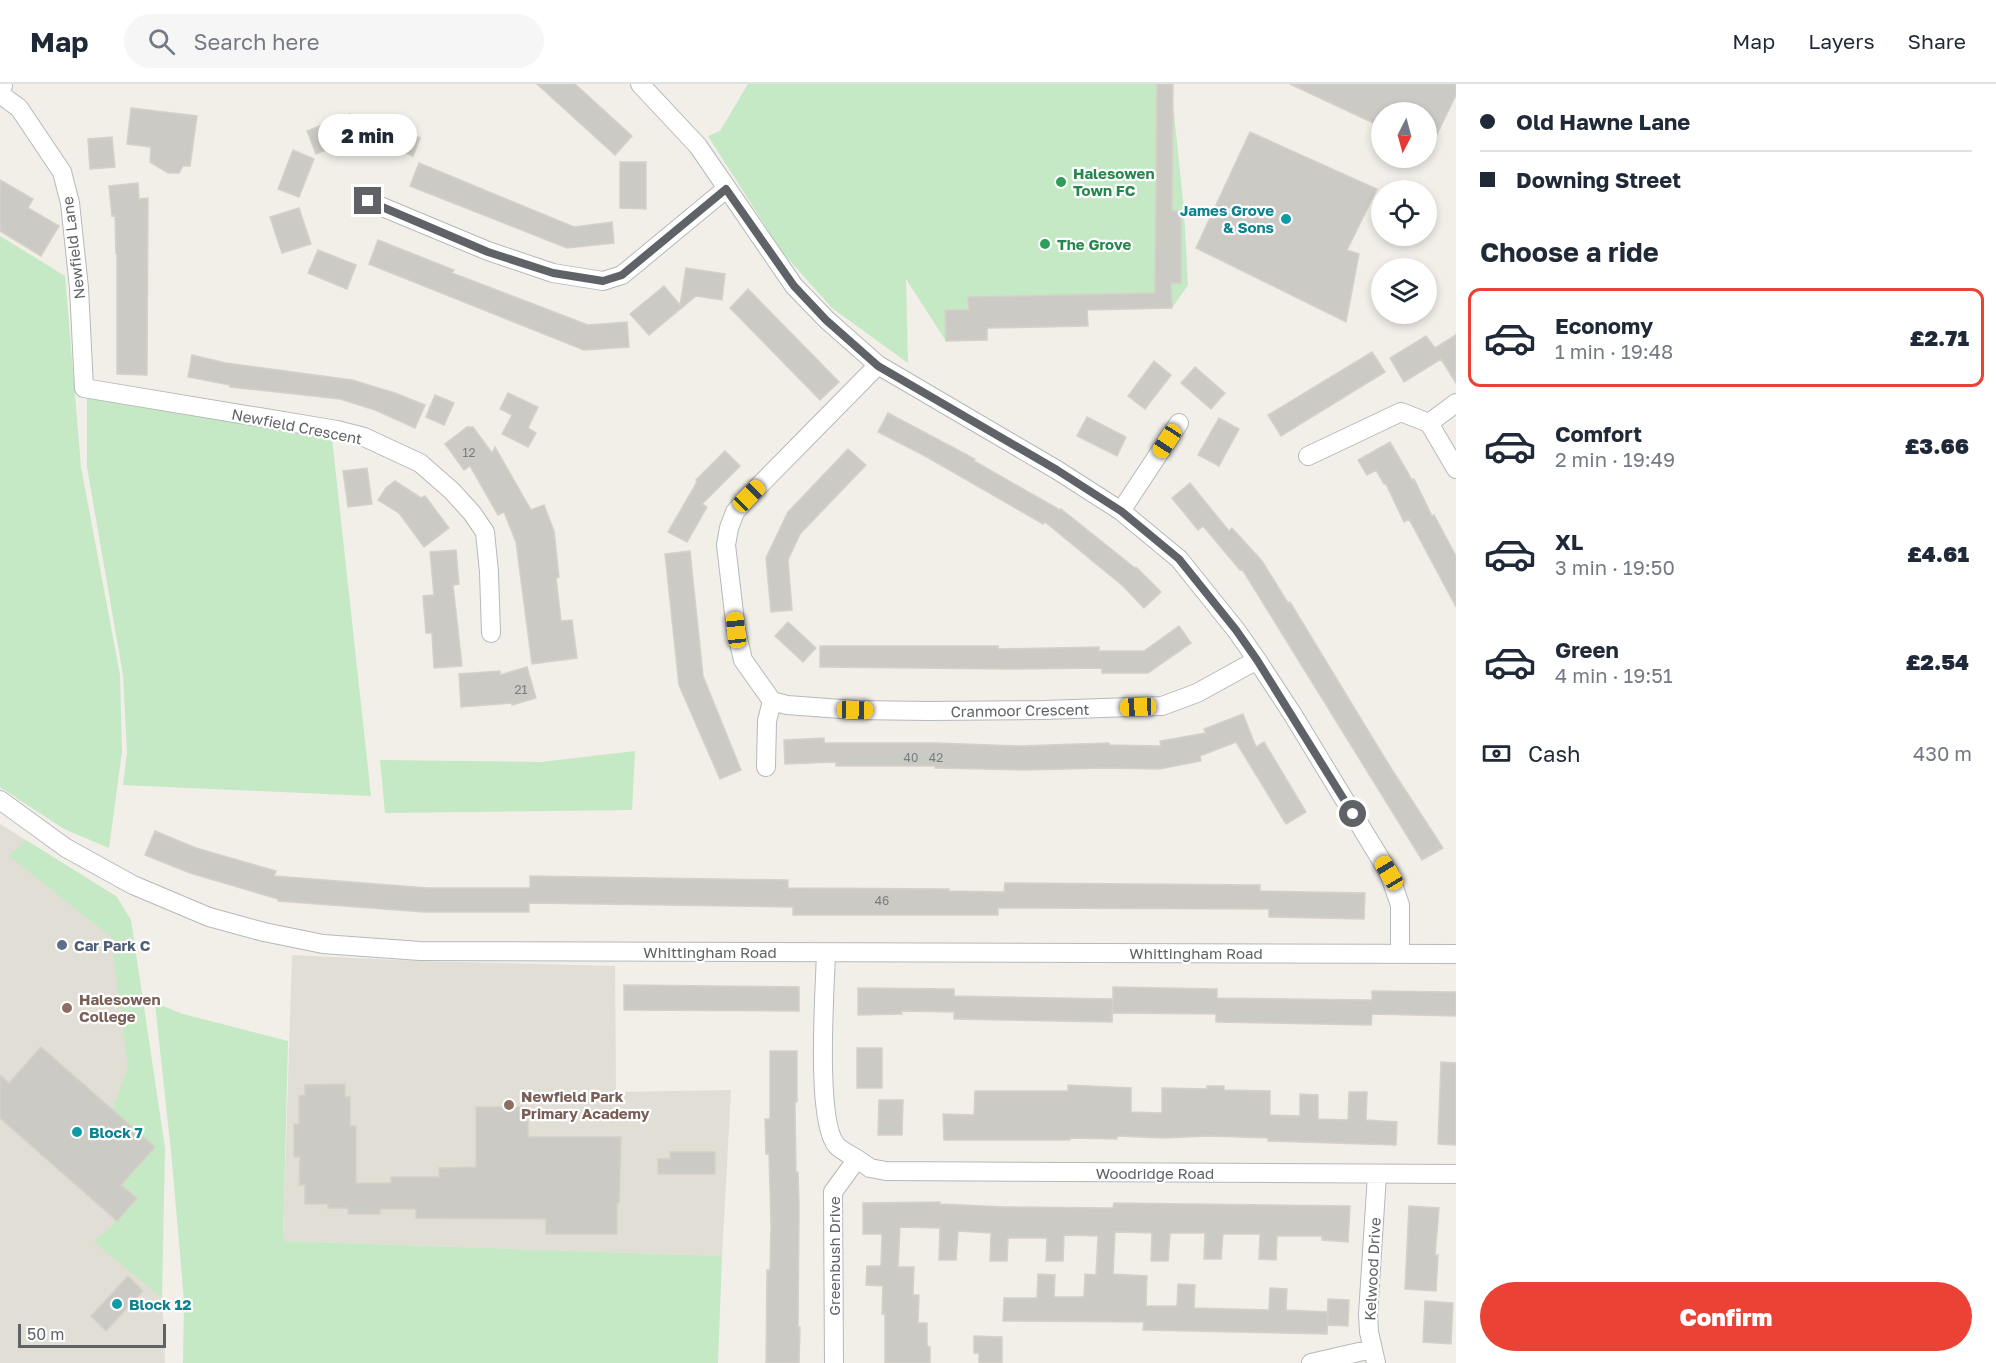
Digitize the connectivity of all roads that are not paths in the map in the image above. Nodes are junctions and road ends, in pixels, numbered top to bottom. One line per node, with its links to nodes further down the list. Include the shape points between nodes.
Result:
1 (642, 85): 3 (street, via 698,146)
2 (0, 94): 6 (street, Newfield Lane, via 19,108 62,172 70,203 79,288)
3 (726, 189): 4 (street, via 622,275 603,281 553,273 488,252); 5 (street, via 794,286)
4 (368, 201)
5 (878, 366): 12 (street); 15 (street, via 742,504 729,528 726,545 743,660)
6 (84, 388): 13 (street, Newfield Crescent, via 337,430 364,437 420,463 452,491 484,532)
7 (1456, 403): 9 (street)
8 (1179, 423): 12 (street)
9 (1429, 423): 10 (street, via 1401,412); 11 (street)
10 (1308, 456)
11 (1456, 469)
12 (1121, 511): 14 (street, via 1179,559)
13 (491, 633)
14 (1257, 660): 15 (street, Cranmoor Crescent, via 1197,693 1162,706 928,711 799,706); 19 (street, via 1389,873 1400,905)
15 (772, 701): 16 (street, via 767,721)
16 (766, 766)
17 (0, 800): 18 (street, Whittingham Road, via 66,848 161,898 209,917 323,944 420,951)
18 (826, 953): 19 (street, Whittingham Road); 21 (street, via 824,1098 828,1126 837,1146)
19 (1400, 953): 20 (street, Whittingham Road)
20 (1456, 954)
21 (857, 1159): 23 (street, Woodridge Road, via 870,1168 886,1171); 25 (street, Greenbush Drive, via 833,1192)
22 (1456, 1174): 23 (street, Woodridge Road)
23 (1377, 1175): 24 (street, Kelwood Drive, via 1368,1314)
24 (1374, 1356): 26 (street)
25 (834, 1363)
26 (1311, 1363)

